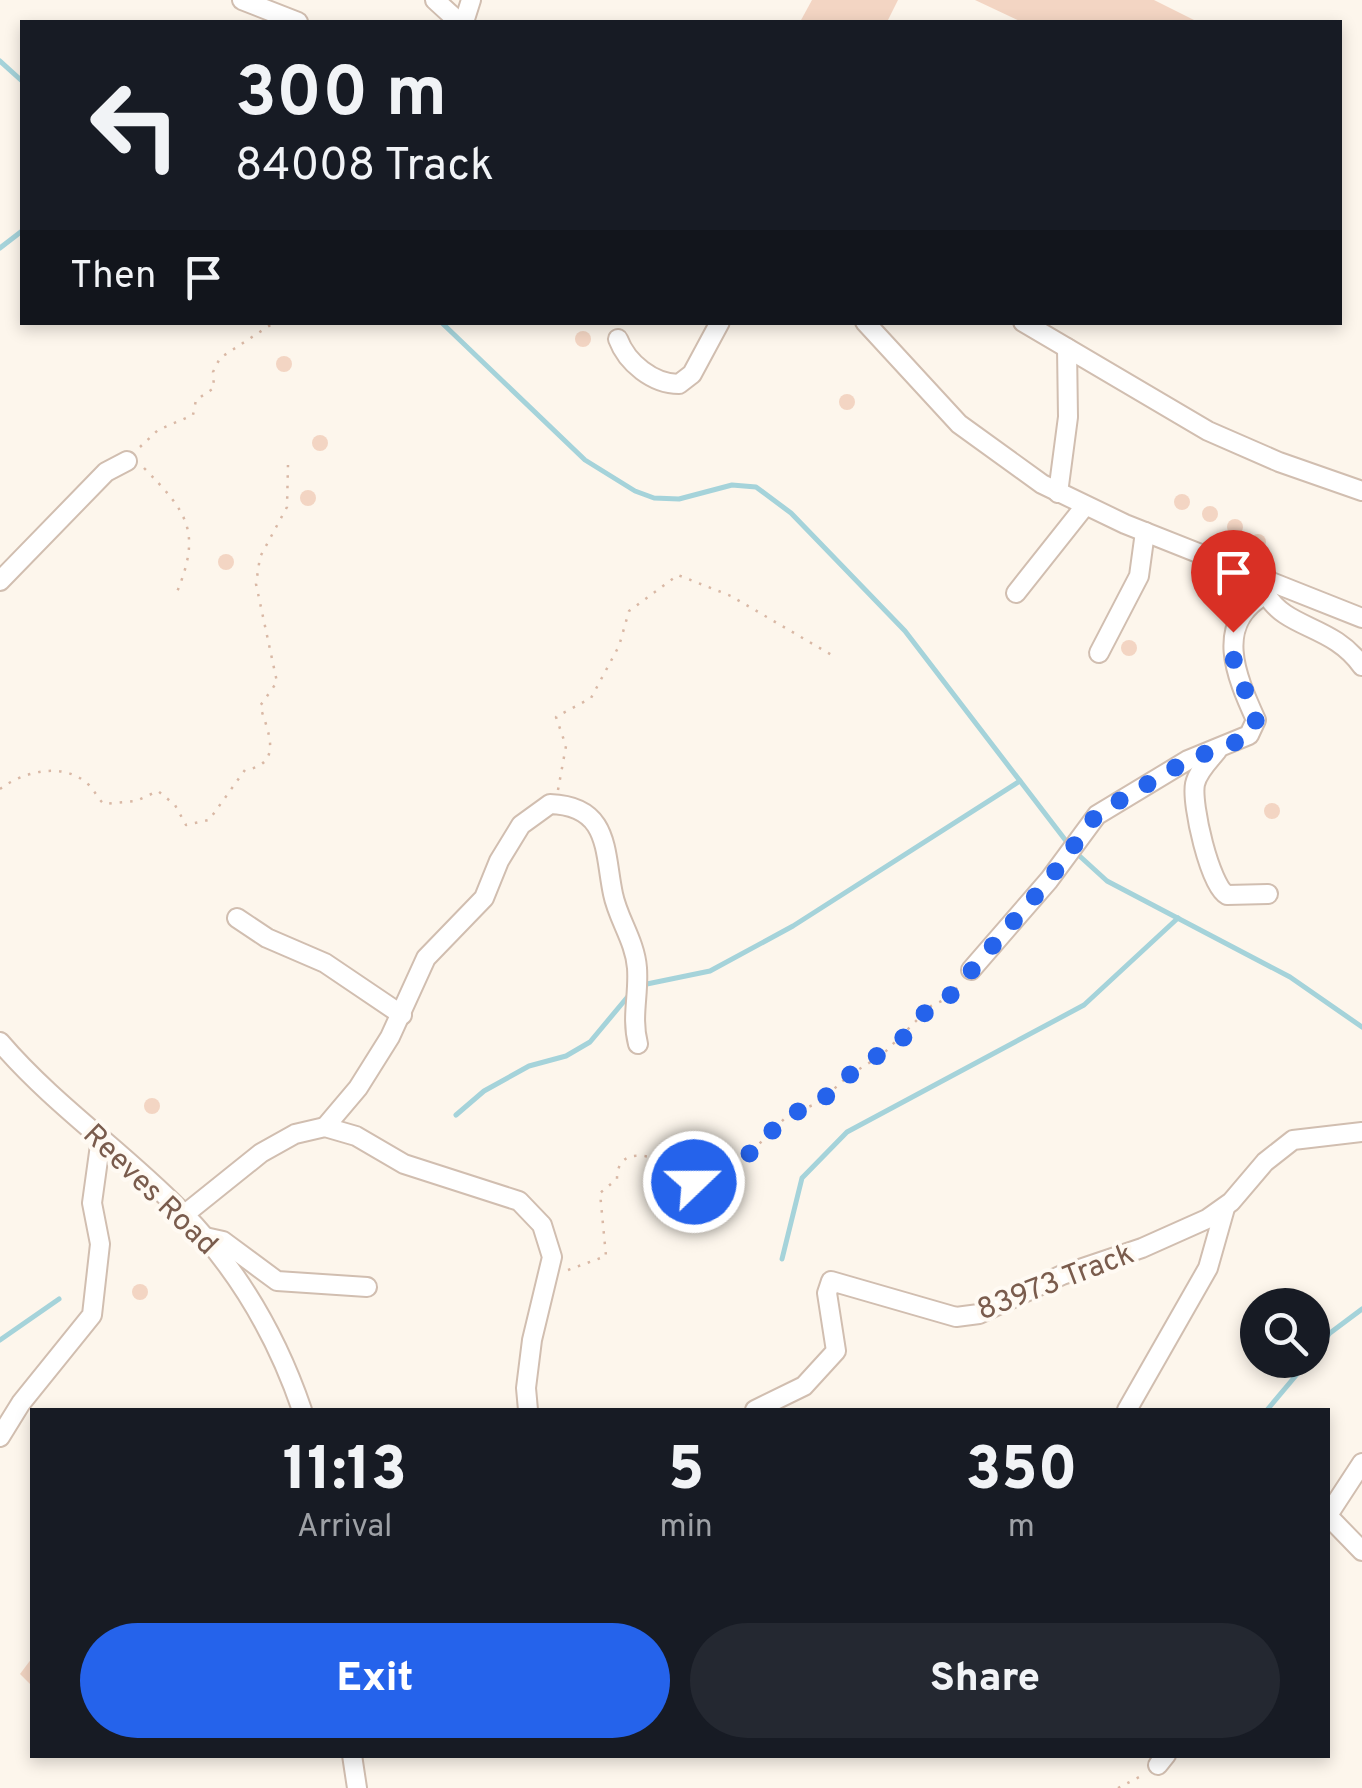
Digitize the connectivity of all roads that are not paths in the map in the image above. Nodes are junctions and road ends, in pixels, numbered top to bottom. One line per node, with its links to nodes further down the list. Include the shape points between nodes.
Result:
1 (242, 0): 3 (street)
2 (435, 0): 4 (street)
3 (293, 20)
4 (459, 20)
5 (718, 325): 8 (street, via 692,374 678,384 653,380)
6 (868, 325): 12 (street, via 960,424)
7 (1028, 325): 9 (street)
8 (618, 338)
9 (1067, 348): 11 (street, via 1208,431); 12 (street, via 1068,417)
10 (127, 461): 15 (street, via 106,472)
11 (1362, 490)
12 (1058, 493): 13 (street)
13 (1084, 506): 14 (street); 17 (street)
14 (1145, 532): 16 (street); 19 (street, via 1139,576)
15 (0, 581)
16 (1267, 587): 18 (street); 20 (street, via 1283,613 1337,638); 21 (street, via 1241,614 1231,640 1256,725 1244,740)
17 (1016, 594)
18 (1362, 618)
19 (1099, 653)
20 (1362, 666)
21 (1217, 750): 22 (street, via 1200,772 1194,798 1212,879 1227,895); 24 (street, via 1097,814)
22 (1268, 894)
23 (237, 918): 25 (street, via 324,963)
24 (971, 970)
25 (402, 1015): 27 (street, via 426,958 484,898 522,825 550,804 582,813 608,846 613,894 637,964 632,1019); 28 (street, via 358,1088)
26 (0, 1042): 30 (street, Reeves Road)
27 (638, 1044)
28 (324, 1127): 32 (street, via 261,1154); 36 (street, via 356,1136 404,1164 519,1202 542,1225 552,1273 532,1340)
29 (1362, 1132): 31 (street, 83973 Track, via 1287,1143)
30 (101, 1138): 32 (street, Reeves Road); 39 (street, via 92,1203 100,1244 92,1315)
31 (1225, 1208): 37 (street, 83973 Track, via 970,1316 834,1280 827,1290 836,1351 804,1386); 38 (street, via 1208,1268)
32 (185, 1214): 33 (street, Reeves Road)
33 (204, 1236): 34 (street, via 223,1241 277,1281); 35 (street, Reeves Road, via 256,1306)
34 (368, 1287)
35 (301, 1408)
36 (528, 1408)
37 (759, 1408)
38 (1128, 1408)
39 (0, 1437)
40 (1362, 1463): 41 (street)
41 (1330, 1513)
42 (1330, 1518): 43 (street)
43 (1362, 1551)
44 (352, 1758): 45 (street)
45 (357, 1788)

